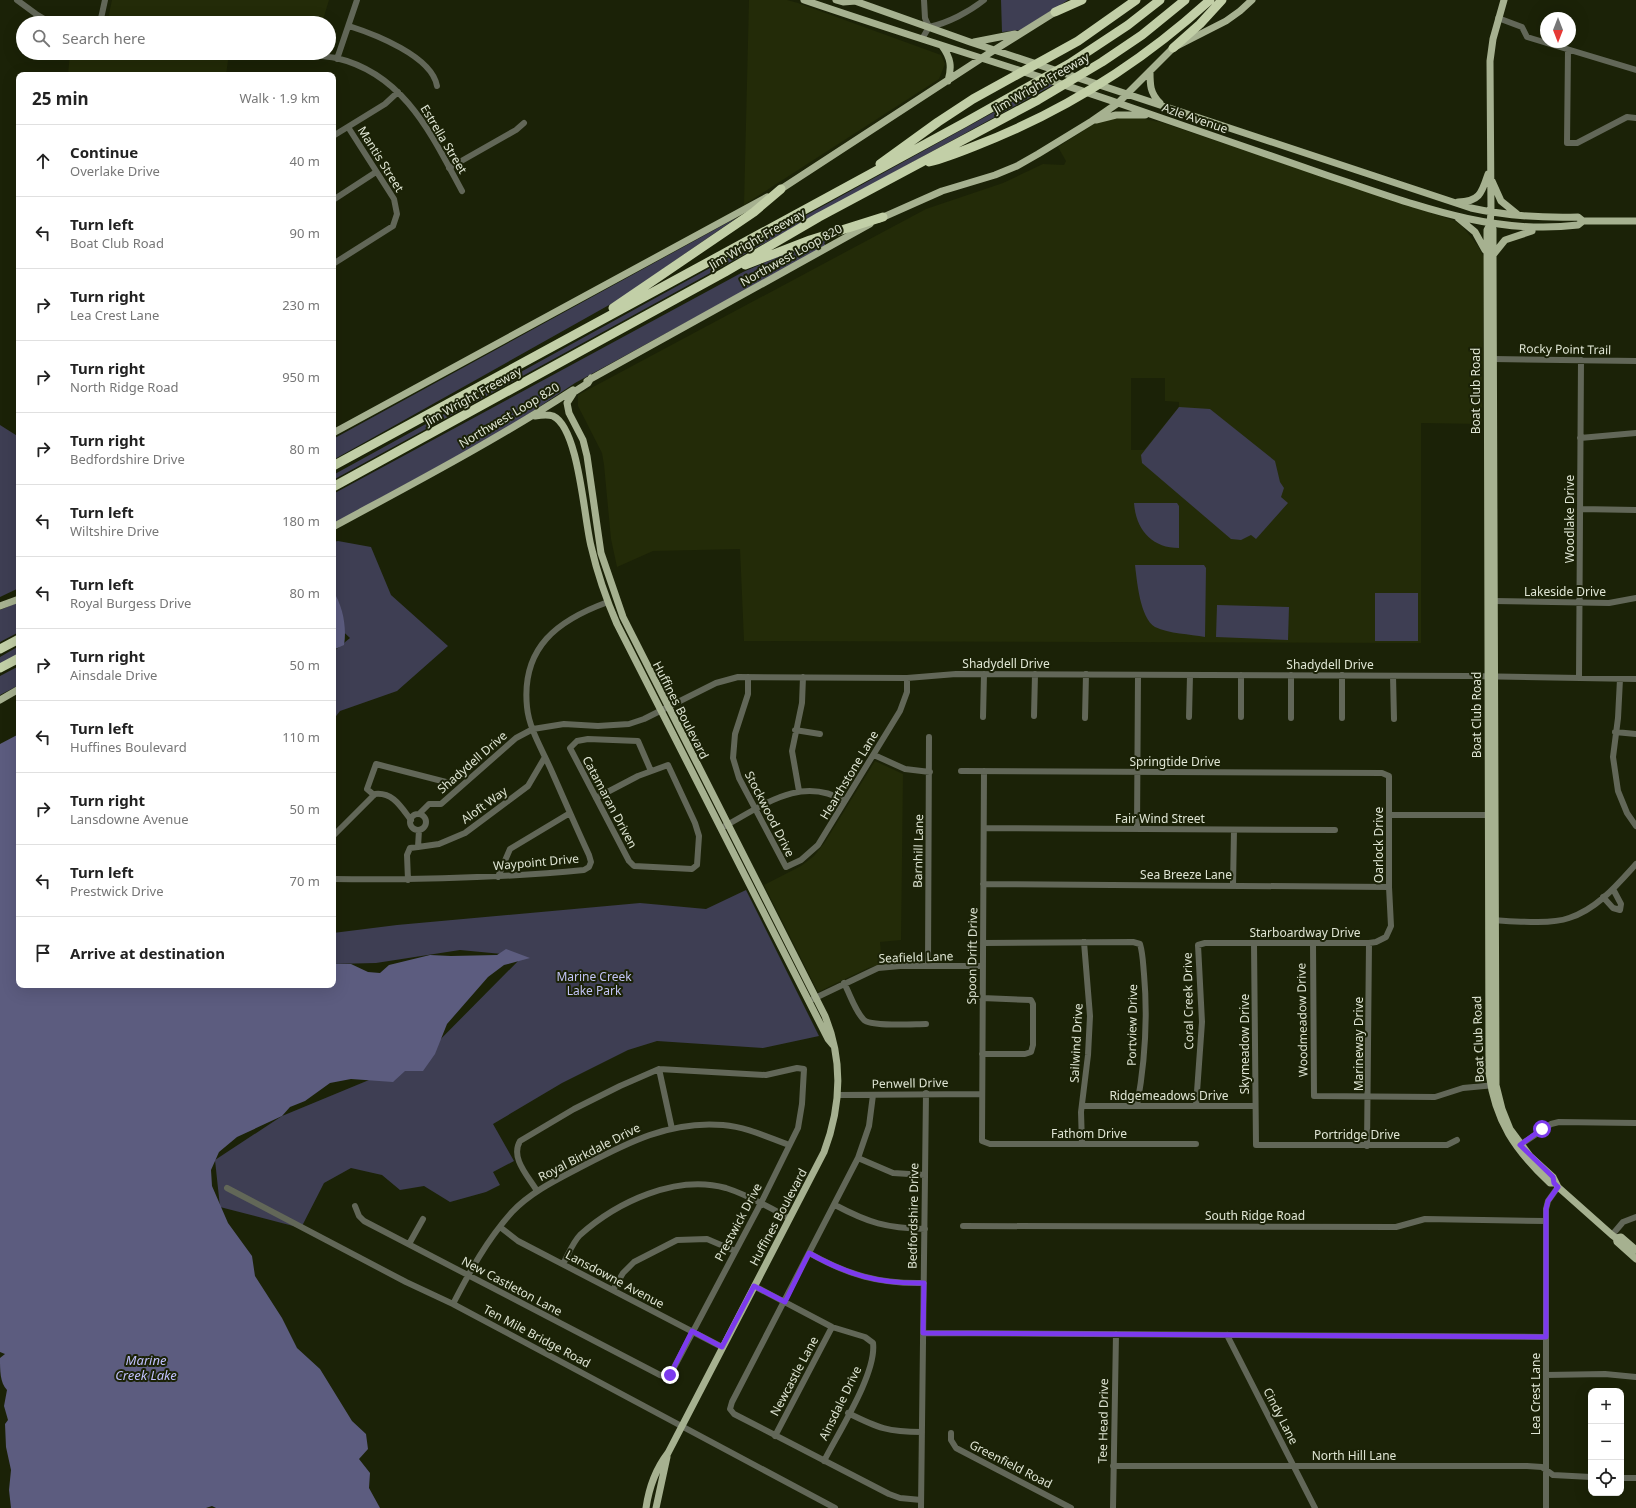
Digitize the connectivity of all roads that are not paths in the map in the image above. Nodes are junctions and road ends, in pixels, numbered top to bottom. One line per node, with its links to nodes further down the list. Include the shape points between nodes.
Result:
1 (17, 0): 19 (street)
2 (105, 0): 20 (street)
3 (358, 0): 22 (street)
4 (804, 0): 25 (main road, Azle Avenue)
5 (836, 0): 6 (main road, Azle Avenue)
6 (855, 0): 23 (main road, Azle Avenue)
7 (924, 0): 23 (street, via 925,18)
8 (984, 0): 23 (street, via 951,19)
9 (1075, 0): 18 (main road)
10 (1082, 0): 18 (highway)
11 (1136, 0): 52 (highway, via 1072,45 973,99 882,162)
12 (1160, 0): 52 (highway, Jim Wright Freeway, via 1070,64)
13 (1185, 0): 47 (highway, Jim Wright Freeway, via 1102,62)
14 (1210, 0): 47 (highway, via 1120,70 1066,103 993,139 940,159)
15 (1222, 0): 28 (highway)
16 (1252, 0): 28 (main road, Northwest Loop 820, via 1226,21)
17 (1504, 0): 21 (main road, Boat Club Road)
18 (1055, 12): 24 (main road)
19 (39, 16)
20 (102, 16)
21 (1498, 18): 30 (street, via 1522,27 1527,37); 50 (main road, Boat Club Road, via 1488,82)
22 (349, 26): 32 (street); 36 (street, via 382,38 412,56 435,77)
23 (929, 27): 25 (street); 26 (main road, Azle Avenue)
24 (1023, 32): 26 (main road); 29 (main road)
25 (922, 39): 27 (main road, Azle Avenue)
26 (970, 42): 29 (main road, Azle Avenue)
27 (942, 46): 31 (main road, Azle Avenue); 35 (main road, via 951,62)
28 (1173, 48): 34 (main road, Northwest Loop 820)
29 (994, 50): 31 (main road); 38 (main road, Azle Avenue)
30 (1568, 50): 33 (street); 42 (street, via 1567,143 1577,143 1627,117)
31 (981, 58): 35 (main road); 39 (main road, Azle Avenue)
32 (337, 59): 37 (street, Estrella Street, via 368,72)
33 (1636, 70)
34 (1150, 71): 38 (main road, Northwest Loop 820); 40 (main road, via 1152,95)
35 (948, 80): 55 (main road)
36 (437, 86)
37 (398, 92): 45 (street, via 385,104); 49 (street, Estrella Street, via 418,114)
38 (1129, 93): 39 (main road, Northwest Loop 820); 40 (main road, Azle Avenue)
39 (1118, 103): 41 (main road, Azle Avenue); 43 (main road, Northwest Loop 820)
40 (1162, 105): 48 (main road, Azle Avenue)
41 (1152, 115): 43 (main road, via 1116,115); 54 (main road, Azle Avenue)
42 (1636, 118)
43 (1092, 121): 63 (main road, Northwest Loop 820, via 1017,166 942,192)
44 (524, 123): 49 (street)
45 (348, 127): 46 (street); 51 (street, Mantis Street)
46 (336, 134)
47 (920, 163): 70 (highway, Jim Wright Freeway, via 819,217)
48 (1346, 167): 53 (main road, Azle Avenue); 54 (main road)
49 (449, 168): 57 (street, Estrella Street)
50 (1490, 170): 59 (main road, Azle Avenue, via 1478,197); 60 (main road, Boat Club Road); 62 (main road, via 1491,180 1501,201)
51 (376, 172): 58 (street); 69 (street, Mantis Street, via 396,204 395,222)
52 (874, 172): 71 (highway, Jim Wright Freeway)
53 (1378, 177): 56 (main road); 59 (main road, Azle Avenue)
54 (1342, 180): 56 (main road, Azle Avenue)
55 (781, 189): 71 (highway, via 754,212 612,308 571,331); 77 (main road)
56 (1373, 190): 61 (main road, Azle Avenue)
57 (462, 192)
58 (336, 198)
59 (1452, 202): 60 (main road, Azle Avenue)
60 (1490, 212): 62 (main road, Azle Avenue); 66 (main road, Boat Club Road)
61 (1456, 216): 66 (main road, Azle Avenue); 68 (main road, via 1479,237)
62 (1519, 216): 65 (main road, Azle Avenue, via 1578,218)
63 (883, 217): 70 (highway, via 803,242); 75 (main road, Northwest Loop 820)
64 (1636, 220): 65 (main road, Azle Avenue)
65 (1583, 221): 67 (main road, Azle Avenue, via 1578,225)
66 (1490, 224): 67 (main road, Azle Avenue); 68 (main road, Boat Club Road, via 1493,229)
67 (1556, 228): 68 (main road, via 1525,232 1511,237)
68 (1490, 255): 72 (main road, Boat Club Road); 107 (main road, Boat Club Road)
69 (336, 262)
70 (725, 272): 83 (highway, Jim Wright Freeway)
71 (567, 339): 80 (highway, Jim Wright Freeway)
72 (1493, 359): 73 (street, Rocky Point Trail); 90 (main road, Boat Club Road)
73 (1581, 360): 74 (street, Rocky Point Trail); 79 (street, Woodlake Drive)
74 (1636, 361)
75 (591, 378): 76 (main road, Northwest Loop 820); 81 (main road, Huffines Boulevard, via 569,398 567,409 583,440)
76 (533, 416): 82 (main road, Huffines Boulevard, via 545,414 554,416 560,422 571,442); 86 (main road, Northwest Loop 820)
77 (336, 431)
78 (1636, 433): 79 (street)
79 (1580, 438): 84 (street, Woodlake Drive)
80 (336, 464)
81 (591, 478): 82 (main road); 88 (main road, Huffines Boulevard, via 601,553)
82 (581, 480): 91 (main road, Huffines Boulevard, via 591,545)
83 (336, 485)
84 (1580, 509): 85 (street); 92 (street, Woodlake Drive)
85 (1636, 510)
86 (336, 525)
87 (1636, 598): 92 (street, Lakeside Drive, via 1609,603)
88 (615, 599): 91 (main road); 116 (main road, Huffines Boulevard)
89 (16, 600): 93 (main road)
90 (1494, 601): 92 (street, Lakeside Drive); 107 (main road, Boat Club Road)
91 (608, 602): 116 (main road, Huffines Boulevard, via 616,624); 125 (street, Waypoint Drive, via 581,611 544,639 533,658 528,681 527,707)
92 (1580, 603): 110 (street, Woodlake Drive)
93 (0, 606)
94 (16, 641): 95 (highway)
95 (0, 649)
96 (16, 660): 97 (highway)
97 (0, 668)
98 (984, 674): 99 (street, Shadydell Drive); 111 (street, Shadydell Drive); 118 (street)
99 (1035, 674): 100 (street, Shadydell Drive); 117 (street)
100 (1086, 674): 101 (street, Shadydell Drive); 121 (street)
101 (1138, 675): 102 (street, Shadydell Drive); 138 (street)
102 (1190, 675): 103 (street, Shadydell Drive); 119 (street)
103 (1241, 675): 104 (street, Shadydell Drive); 120 (street)
104 (1291, 675): 105 (street, Shadydell Drive); 122 (street)
105 (1342, 675): 106 (street, Shadydell Drive); 123 (street)
106 (1393, 676): 107 (street, Shadydell Drive); 124 (street)
107 (1490, 676): 110 (street, Shadydell Drive); 133 (main road, Boat Club Road); 159 (main road, Boat Club Road)
108 (748, 677): 109 (street, Shadydell Drive); 116 (street, Shadydell Drive, via 716,683); 145 (street, Stockwood Drive, via 748,694 735,734 733,758 739,778)
109 (803, 677): 111 (street, Shadydell Drive); 126 (street, via 802,703)
110 (1579, 677): 112 (street, Shadydell Drive)
111 (907, 678): 131 (street, Hearthstone Lane, via 905,702)
112 (1620, 679): 113 (street, Shadydell Drive); 127 (street)
113 (1636, 679)
114 (16, 692): 115 (main road)
115 (0, 700)
116 (663, 708): 125 (street, Shadydell Drive, via 629,724 564,724); 151 (main road, Huffines Boulevard)
117 (1034, 716)
118 (983, 717)
119 (1189, 717)
120 (1240, 717)
121 (1085, 718)
122 (1291, 718)
123 (1342, 718)
124 (1394, 719)
125 (533, 730): 132 (street, Waypoint Drive); 147 (street, Shadydell Drive, via 516,738 441,804 428,804)
126 (796, 730): 128 (street); 141 (street, via 792,751)
127 (1615, 732): 129 (street); 152 (street, via 1613,757 1618,791 1627,813)
128 (820, 734)
129 (1636, 734)
130 (929, 737): 136 (street, Barnhill Lane)
131 (874, 755): 136 (street, via 905,769); 144 (street, Hearthstone Lane)
132 (545, 757): 146 (street, Waypoint Drive); 160 (street, Aloft Way, via 528,786 465,833 439,844)
133 (1487, 765): 149 (main road, Boat Club Road); 159 (main road, via 1490,771 1490,834)
134 (652, 771): 143 (street); 143 (street, Catamaran Driven, via 638,741 577,741 570,748); 143 (street, Catamaran Driven, via 668,765 687,802 699,836 697,865 692,869 634,866)
135 (961, 771): 137 (street, Springtide Drive)
136 (930, 772): 181 (street, Barnhill Lane)
137 (984, 772): 138 (street, Springtide Drive); 153 (street, Spoon Drift Drive)
138 (1137, 772): 139 (street, Springtide Drive, via 1382,773); 154 (street)
139 (1389, 776): 148 (street, Oarlock Drive)
140 (446, 782): 142 (street, via 376,764 367,789)
141 (799, 791): 144 (street, via 820,791); 145 (street)
142 (374, 795): 150 (street, via 390,795); 158 (street)
143 (596, 798)
144 (845, 801): 162 (street, Hearthstone Lane, via 818,846 801,860)
145 (755, 810): 151 (street); 162 (street, Stockwood Drive)
146 (570, 813): 163 (street, via 510,849); 163 (street, Waypoint Drive, via 592,862 589,867 584,870)
147 (419, 814): 150 (street); 155 (street, via 425,818 426,823 424,828)
148 (1389, 815): 149 (street); 168 (street, Oarlock Drive)
149 (1487, 815): 174 (main road, Boat Club Road)
150 (411, 820): 155 (street, via 412,827)
151 (725, 826): 172 (main road, Huffines Boulevard); 173 (main road, Huffines Boulevard)
152 (1636, 826)
153 (984, 828): 154 (street, Fair Wind Street); 166 (street, Spoon Drift Drive)
154 (1136, 829): 156 (street, Fair Wind Street)
155 (419, 830): 160 (street)
156 (1234, 830): 157 (street, Fair Wind Street); 167 (street)
157 (1335, 830)
158 (336, 833)
159 (1494, 838): 174 (main road, Boat Club Road)
160 (418, 847): 165 (street, via 410,848 407,855)
161 (1636, 864): 169 (street)
162 (786, 867)
163 (498, 877): 165 (street, Waypoint Drive)
164 (336, 879): 165 (street, Waypoint Drive)
165 (408, 880)
166 (983, 884): 167 (street, Sea Breeze Lane); 175 (street, Spoon Drift Drive)
167 (1233, 886): 168 (street, Sea Breeze Lane)
168 (1389, 887): 171 (street, Oarlock Drive)
169 (1613, 890): 170 (street); 170 (street, via 1621,904 1620,910 1613,908)
170 (1603, 897): 174 (street, via 1580,913 1562,920)
171 (1391, 915): 179 (street, Starboardway Drive, via 1392,926 1386,937)
172 (775, 916): 173 (street); 185 (main road, Huffines Boulevard)
173 (767, 920): 185 (main road, Huffines Boulevard)
174 (1491, 920): 189 (main road, Boat Club Road, via 1488,1032)
175 (983, 942): 176 (street); 182 (street, Spoon Drift Drive)
176 (1084, 942): 195 (street, Sailwind Drive, via 1090,1016); 196 (street, Portview Drive, via 1140,944 1145,984 1146,1026)
177 (1254, 943): 178 (street, Starboardway Drive); 180 (street, Starboardway Drive); 198 (street, Skymeadow Drive)
178 (1313, 943): 179 (street, Starboardway Drive); 194 (street, Woodmeadow Drive, via 1314,1096)
179 (1369, 943): 194 (street, Marineway Drive)
180 (1198, 944): 197 (street, Coral Creek Drive, via 1202,1022)
181 (928, 966): 182 (street, Seafield Lane); 183 (street, Seafield Lane, via 878,968)
182 (982, 966): 184 (street, Spoon Drift Drive)
183 (844, 983): 185 (street, Seafield Lane); 186 (street, via 865,1021)
184 (982, 998): 187 (street, Spoon Drift Drive); 187 (street, via 1029,998 1033,1002 1031,1052)
185 (813, 999): 192 (main road, Huffines Boulevard, via 833,1035)
186 (926, 1024)
187 (982, 1054): 191 (street, Spoon Drift Drive)
188 (659, 1069): 200 (street); 205 (street, Prestwick Drive, via 766,1075 796,1068 804,1069 800,1120); 213 (street, via 574,1109 520,1141 516,1148 516,1156)
189 (1493, 1085): 194 (street, via 1462,1088 1435,1097); 207 (main road, Boat Club Road, via 1510,1129); 211 (main road, Boat Club Road, via 1500,1120 1516,1148 1544,1178)
190 (926, 1093): 191 (street, Penwell Drive); 193 (street, Penwell Drive); 210 (street, Bedfordshire Drive)
191 (982, 1094): 202 (street, Spoon Drift Drive)
192 (838, 1095): 193 (street, Penwell Drive); 218 (main road, Huffines Boulevard, via 833,1128 824,1152)
193 (873, 1095): 209 (street, via 869,1126)
194 (1368, 1097): 208 (street, Marineway Drive)
195 (1082, 1106): 196 (street, Ridgemeadows Drive); 203 (street, Sailwind Drive)
196 (1137, 1106): 197 (street, Ridgemeadows Drive)
197 (1196, 1106): 198 (street, Ridgemeadows Drive)
198 (1255, 1106): 206 (street, Skymeadow Drive)
199 (1636, 1123): 207 (street, via 1560,1122 1551,1124)
200 (672, 1129): 205 (street, Royal Birkdale Drive, via 709,1125 733,1126 760,1133); 213 (street, Royal Birkdale Drive, via 640,1137)
201 (1457, 1140): 208 (street, Portridge Drive, via 1447,1145)
202 (982, 1141): 203 (street, Fathom Drive, via 990,1144)
203 (1082, 1144): 204 (street, Fathom Drive)
204 (1196, 1144)
205 (789, 1145): 214 (street, Prestwick Drive)
206 (1256, 1145): 208 (street, Portridge Drive)
207 (1520, 1145): 211 (main road, Boat Club Road, via 1553,1177)
208 (1367, 1146)
209 (858, 1158): 210 (street, via 893,1173); 215 (street)
210 (925, 1175): 223 (street, Bedfordshire Drive)
211 (1556, 1185): 220 (street, Lea Crest Lane, via 1548,1201); 224 (main road, Boat Club Road)
212 (227, 1188): 236 (street, Ten Mile Bridge Road)
213 (537, 1191): 221 (street, Royal Birkdale Drive)
214 (761, 1203): 218 (street); 227 (street, Prestwick Drive); 230 (street, via 726,1188 704,1185 668,1188 615,1210 597,1222 579,1236)
215 (835, 1205): 223 (street, via 869,1222 884,1226); 228 (street)
216 (354, 1206): 225 (street, New Castleton Lane, via 364,1221)
217 (1636, 1217): 224 (street, via 1623,1222)
218 (790, 1218): 233 (main road, Huffines Boulevard)
219 (423, 1219): 225 (street)
220 (1546, 1221): 222 (street, South Ridge Road, via 1425,1219 1396,1227); 242 (street, Lea Crest Lane)
221 (500, 1226): 230 (street, Lansdowne Avenue, via 518,1241); 231 (street, Royal Birkdale Drive)
222 (963, 1226)
223 (924, 1229): 232 (street, Bedfordshire Drive)
224 (1614, 1236): 226 (main road, Boat Club Road, via 1621,1237); 229 (main road, Boat Club Road)
225 (409, 1244): 231 (street, New Castleton Lane)
226 (1636, 1250)
227 (735, 1251): 234 (street, via 706,1240 677,1240 634,1262 623,1273); 238 (street, Prestwick Drive)
228 (809, 1253): 232 (street, via 847,1272 874,1280); 235 (street)
229 (1636, 1259)
230 (563, 1264): 234 (street, Lansdowne Avenue)
231 (468, 1275): 236 (street, Royal Birkdale Drive); 245 (street, New Castleton Lane)
232 (924, 1283): 239 (street, Bedfordshire Drive)
233 (754, 1286): 235 (street, Ainsdale Drive); 243 (main road, Huffines Boulevard)
234 (613, 1290): 238 (street, Lansdowne Avenue)
235 (785, 1302): 237 (street, Ainsdale Drive); 251 (street, via 730,1409 734,1414)
236 (453, 1304): 248 (street, Ten Mile Bridge Road)
237 (832, 1327): 247 (street, Ainsdale Drive, via 865,1337 872,1343 872,1358 867,1376); 251 (street, Newcastle Lane)
238 (692, 1331): 243 (street, Lansdowne Avenue); 245 (street, Prestwick Drive)
239 (923, 1333): 240 (street); 249 (street, Bedfordshire Drive)
240 (1116, 1334): 241 (street); 254 (street, Tee Head Drive)
241 (1227, 1335): 242 (street); 255 (street, Cindy Lane)
242 (1546, 1337): 244 (street, Lea Crest Lane)
243 (722, 1347): 248 (main road, Huffines Boulevard)
244 (1546, 1375): 246 (street, via 1605,1374); 256 (street, Lea Crest Lane)
245 (667, 1377)
246 (1636, 1377)
247 (848, 1413): 249 (street, via 885,1430); 253 (street, Ainsdale Drive)
248 (682, 1425): 252 (main road, Huffines Boulevard); 263 (street, Ten Mile Bridge Road)
249 (922, 1432): 260 (street, Bedfordshire Drive)
250 (951, 1433): 265 (street, Greenfield Road, via 951,1440 956,1448)
251 (775, 1436): 253 (street)
252 (668, 1452): 261 (main road, Huffines Boulevard, via 652,1481); 262 (main road, Huffines Boulevard)
253 (824, 1461): 260 (street, via 888,1494)
254 (1113, 1466): 255 (street, North Hill Lane); 266 (street, Tee Head Drive)
255 (1294, 1466): 256 (street, North Hill Lane, via 1527,1466 1542,1467); 267 (street, Cindy Lane)
256 (1546, 1470): 257 (street, North Hill Lane, via 1553,1475); 268 (street, Lea Crest Lane)
257 (1588, 1477)
258 (1624, 1478): 259 (street)
259 (1636, 1478)
260 (921, 1500): 264 (street, Bedfordshire Drive)
261 (646, 1508)
262 (656, 1508)
263 (836, 1508)
264 (921, 1508)
265 (1071, 1508)
266 (1113, 1508)
267 (1315, 1508)
268 (1546, 1508)

